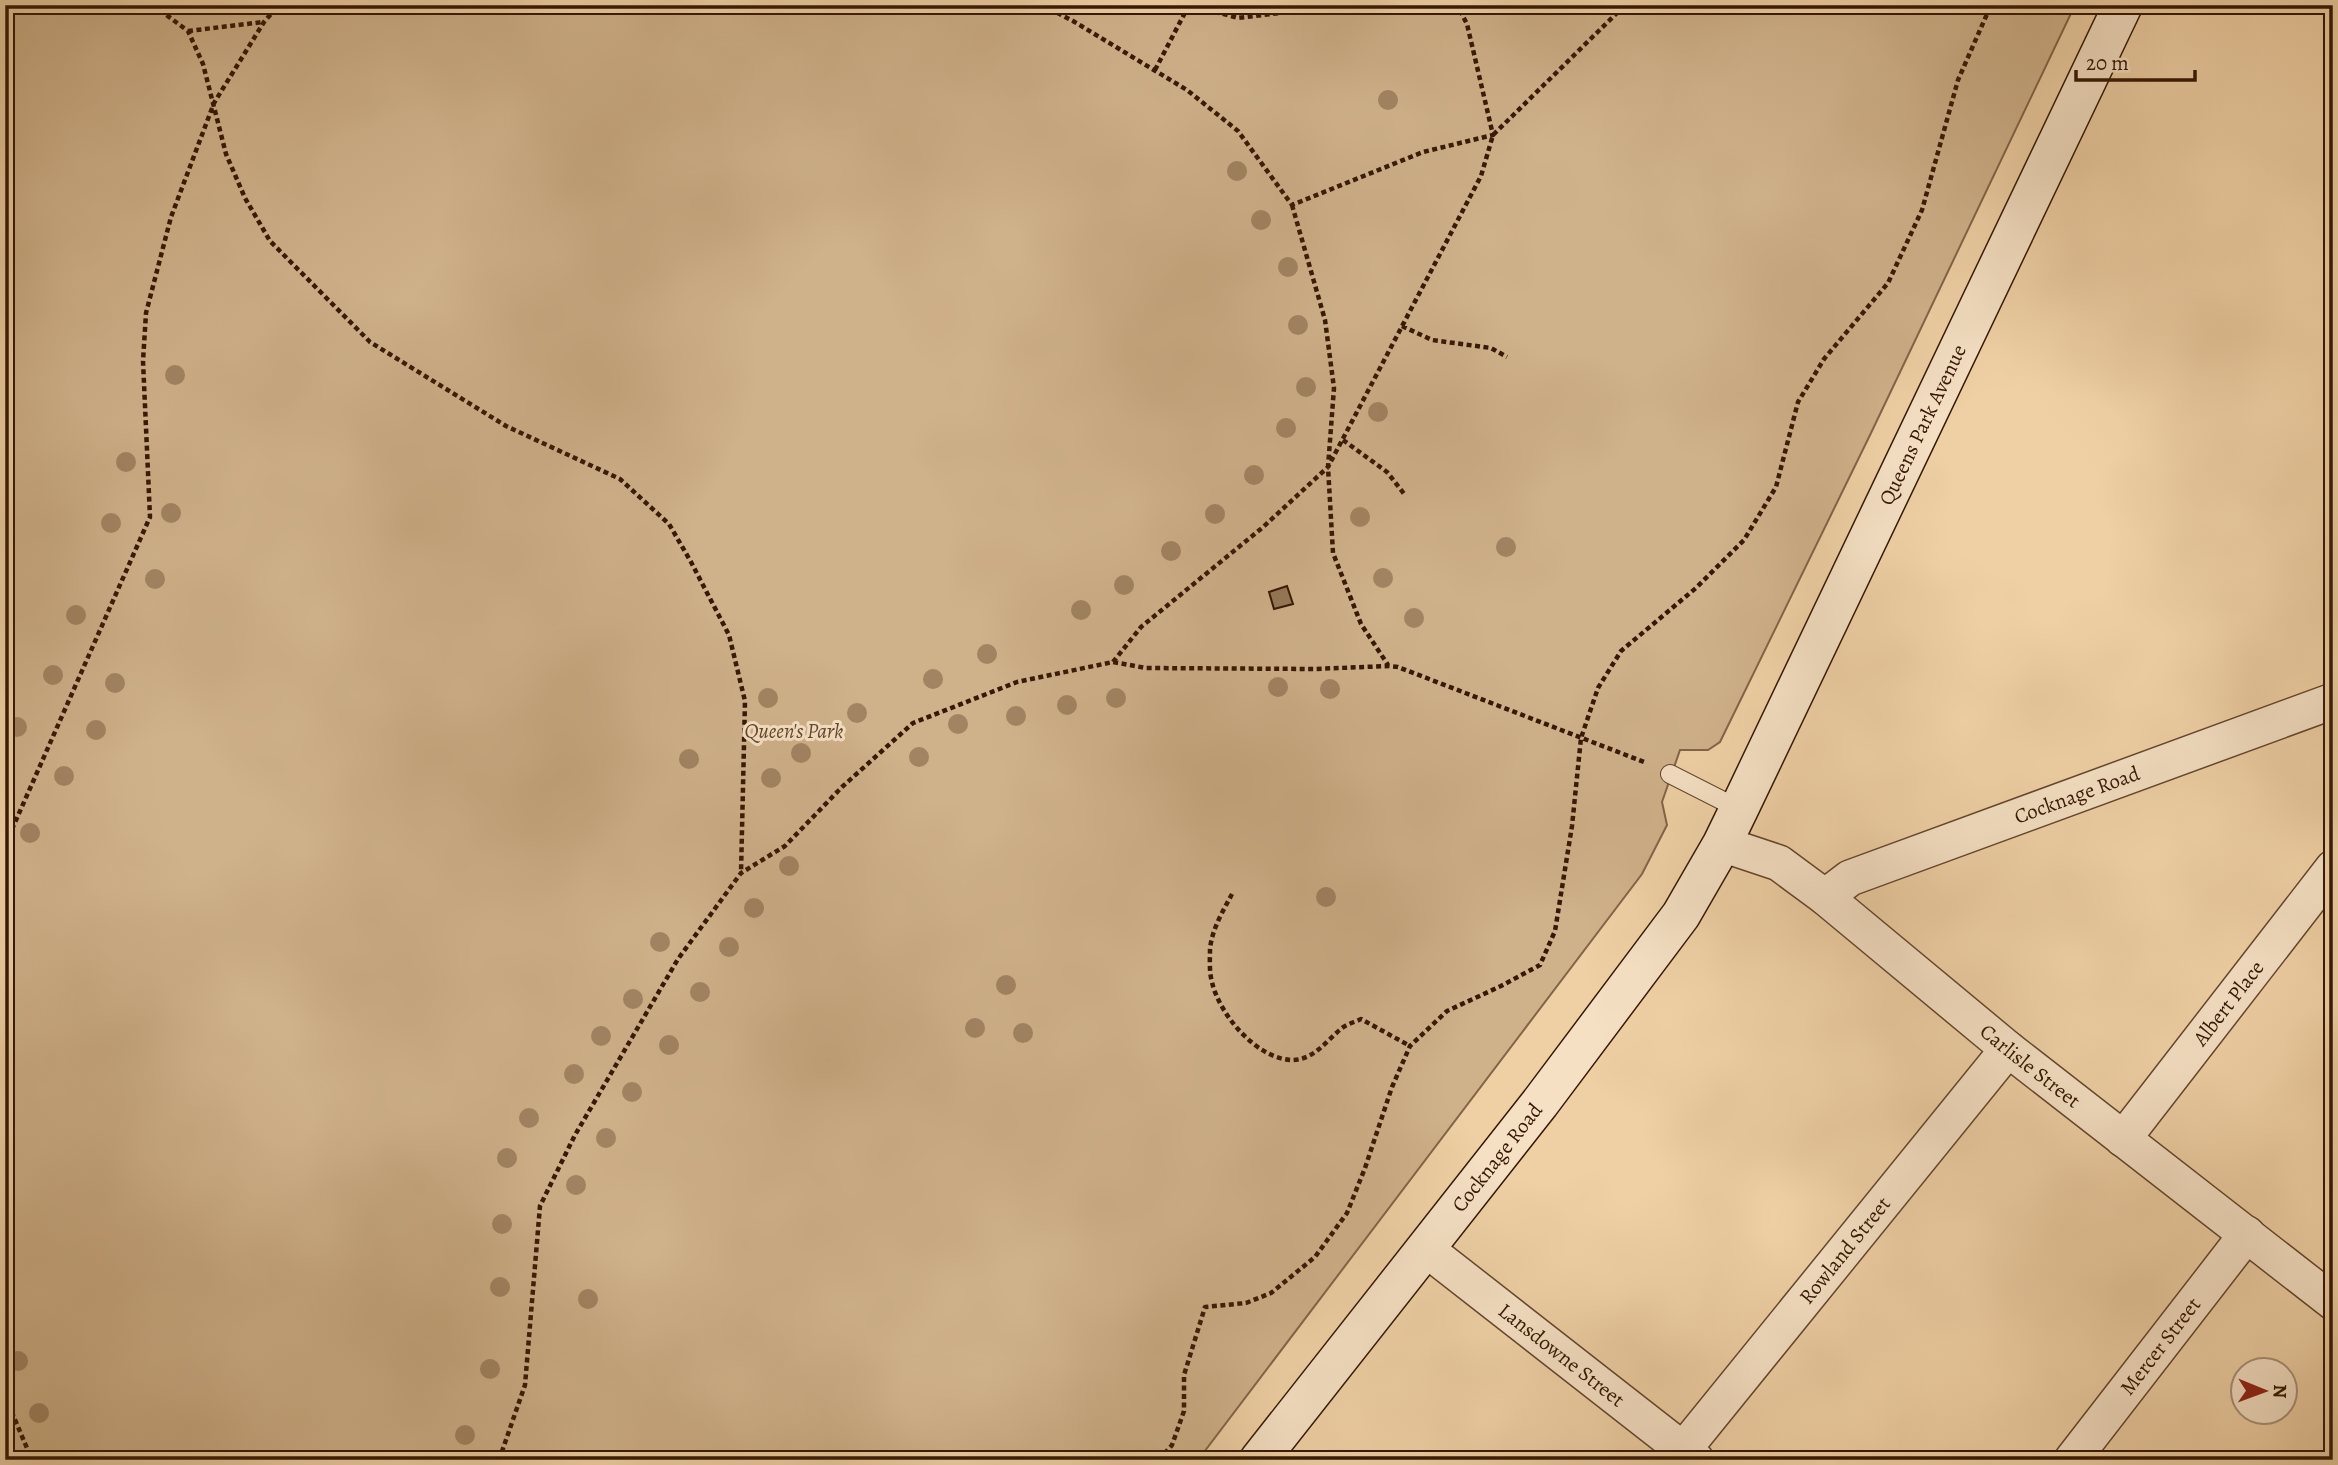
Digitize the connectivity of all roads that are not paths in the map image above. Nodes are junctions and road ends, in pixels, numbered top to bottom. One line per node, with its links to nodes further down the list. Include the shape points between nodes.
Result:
1 (2123, 5): 4 (street, Queens Park Avenue)
2 (2333, 701): 7 (street, Cocknage Road, via 1850,878)
3 (1670, 774): 4 (lane)
4 (1739, 809): 5 (street, Queens Park Avenue)
5 (1722, 844): 7 (street, Carlisle Street, via 1779,863); 11 (street, Cocknage Road, via 1681,915)
6 (2333, 868): 9 (street, Albert Place)
7 (1825, 897): 8 (street, Carlisle Street)
8 (2008, 1049): 9 (street, Carlisle Street); 13 (street, Rowland Street)
9 (2123, 1139): 10 (street, Carlisle Street)
10 (2247, 1234): 12 (street, Carlisle Street); 15 (street, Mercer Street)
11 (1426, 1249): 13 (street, Lansdowne Street); 14 (street, Cocknage Road)
12 (2333, 1302)
13 (1689, 1455)
14 (1259, 1460)
15 (2072, 1460)

